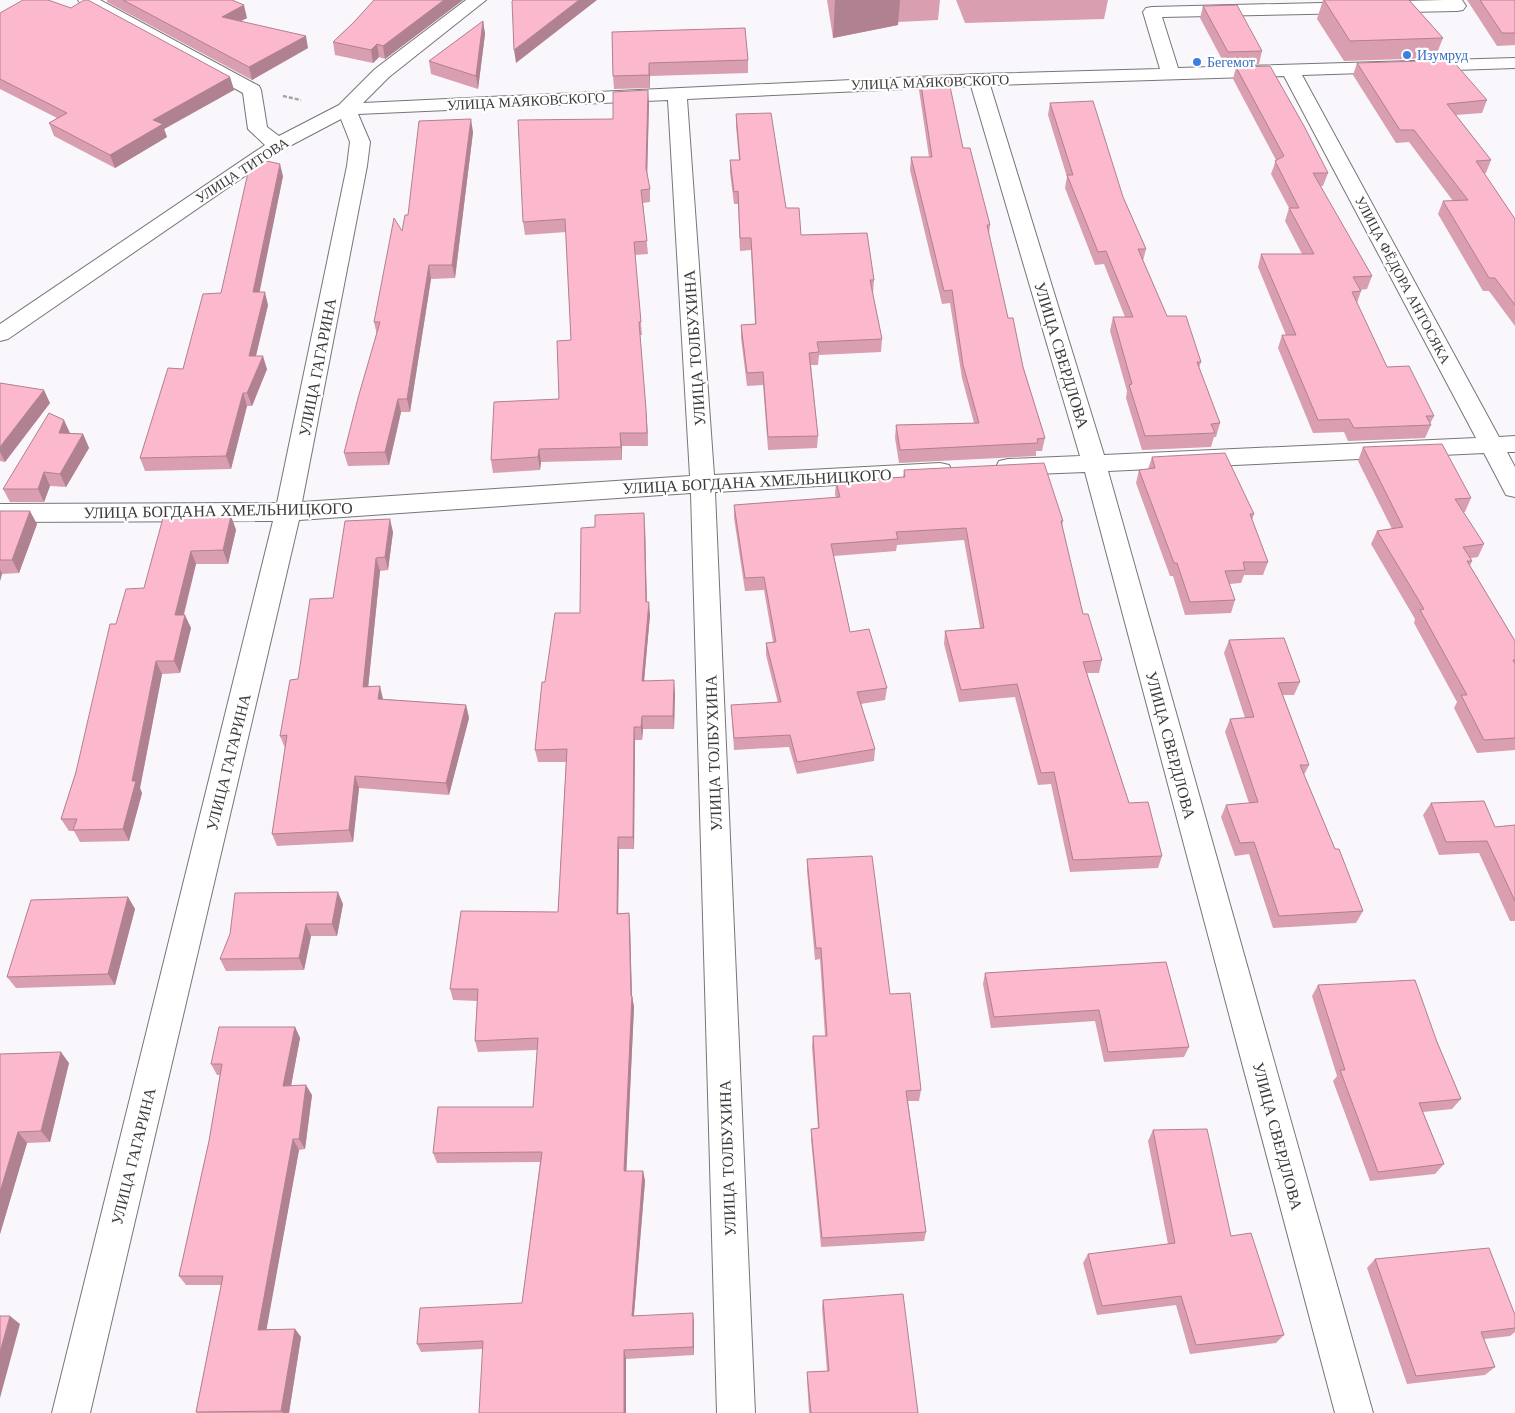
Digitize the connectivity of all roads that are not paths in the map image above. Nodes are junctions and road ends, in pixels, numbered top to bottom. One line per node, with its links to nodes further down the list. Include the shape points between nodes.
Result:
1 (87, 0): 10 (street, via 252,90 258,128)
2 (477, 0): 9 (street, УЛИЦА ТИТОВА, via 382,73)
3 (1453, 0): 6 (street, via 1457,6 1152,12)
4 (1515, 63): 5 (street, УЛИЦА МАЯКОВСКОГО)
5 (1290, 71): 6 (street, УЛИЦА МАЯКОВСКОГО); 13 (street, УЛИЦА ФЁДОРА АНТОСЯКА)
6 (1171, 74): 7 (street, УЛИЦА МАЯКОВСКОГО)
7 (979, 80): 8 (street, УЛИЦА МАЯКОВСКОГО); 14 (street, УЛИЦА СВЕРДЛОВА)
8 (677, 93): 9 (street, УЛИЦА МАЯКОВСКОГО); 15 (street, УЛИЦА ТОЛБУХИНА)
9 (346, 109): 10 (street, УЛИЦА ТИТОВА); 17 (street, УЛИЦА ГАГАРИНА, via 360,142 358,166)
10 (277, 145): 11 (street, УЛИЦА ТИТОВА)
11 (0, 334)
12 (1515, 444): 13 (street, УЛИЦА БОГДАНА ХМЕЛЬНИЦКОГО)
13 (1491, 445): 14 (street, УЛИЦА БОГДАНА ХМЕЛЬНИЦКОГО); 16 (street, УЛИЦА ФЁДОРА АНТОСЯКА)
14 (1094, 462): 15 (street, УЛИЦА БОГДАНА ХМЕЛЬНИЦКОГО); 21 (street, УЛИЦА СВЕРДЛОВА)
15 (703, 484): 17 (street, УЛИЦА БОГДАНА ХМЕЛЬНИЦКОГО); 20 (street, УЛИЦА ТОЛБУХИНА)
16 (1515, 489)
17 (288, 512): 18 (street, УЛИЦА БОГДАНА ХМЕЛЬНИЦКОГО); 19 (street, УЛИЦА ГАГАРИНА)
18 (0, 513)
19 (71, 1413)
20 (736, 1413)
21 (1354, 1413)

